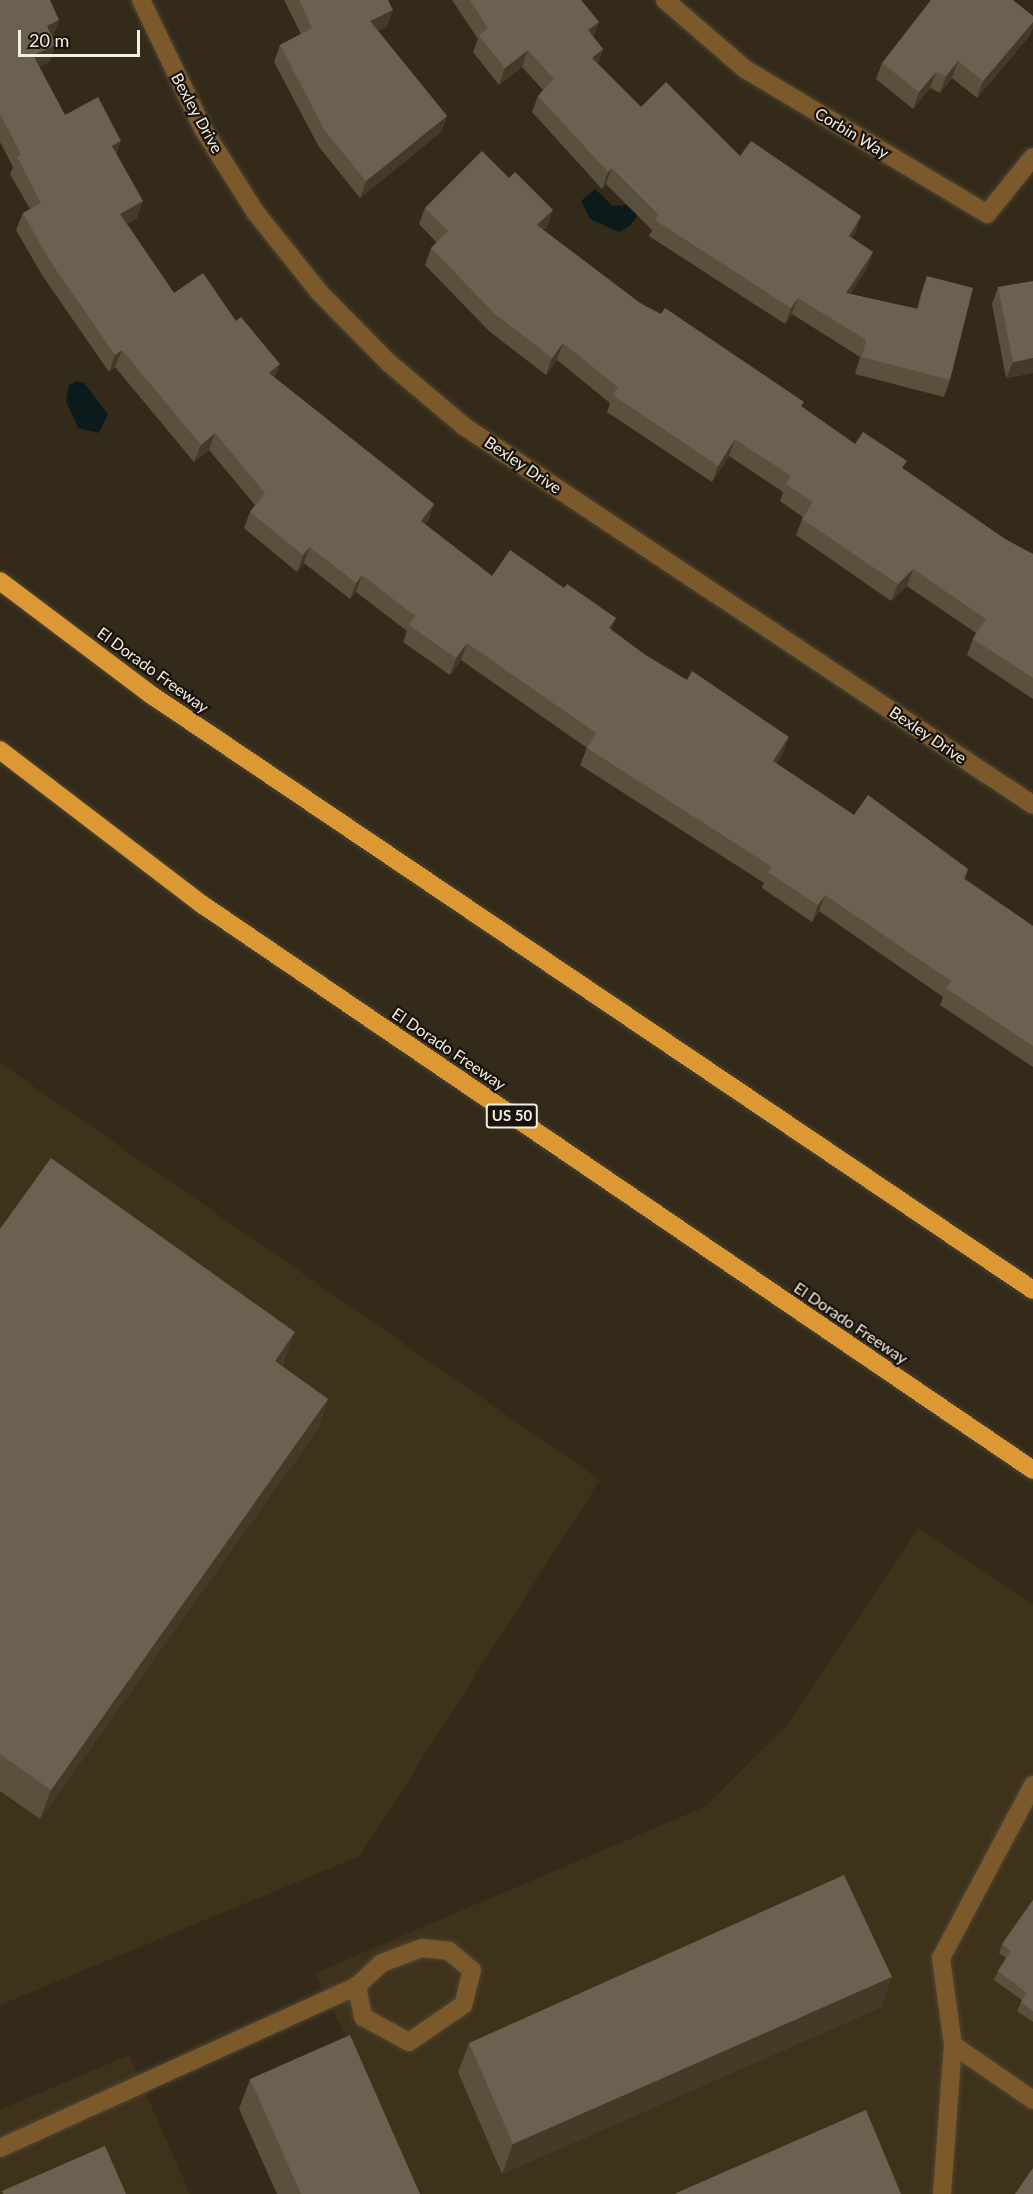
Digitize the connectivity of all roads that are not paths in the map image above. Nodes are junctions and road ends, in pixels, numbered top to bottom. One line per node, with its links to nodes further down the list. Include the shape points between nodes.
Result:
1 (141, 0): 6 (street, Bexley Drive, via 203,129 256,213 319,292 389,363 465,427)
2 (665, 0): 3 (street, Corbin Way, via 745,69 987,214)
3 (1033, 157)
4 (0, 581): 7 (highway, El Dorado Freeway, via 150,694)
5 (0, 750): 8 (highway, El Dorado Freeway / US 50, via 203,905)
6 (1033, 805)
7 (1033, 1290)
8 (1033, 1470)
9 (1033, 1785): 11 (street, via 941,1958)
10 (357, 1986): 10 (street, via 363,2017 409,2042 463,2005 472,1970 449,1951 422,1948 382,1963); 13 (street)
11 (953, 2045): 12 (street); 14 (street)
12 (1033, 2100)
13 (0, 2148)
14 (942, 2194)

